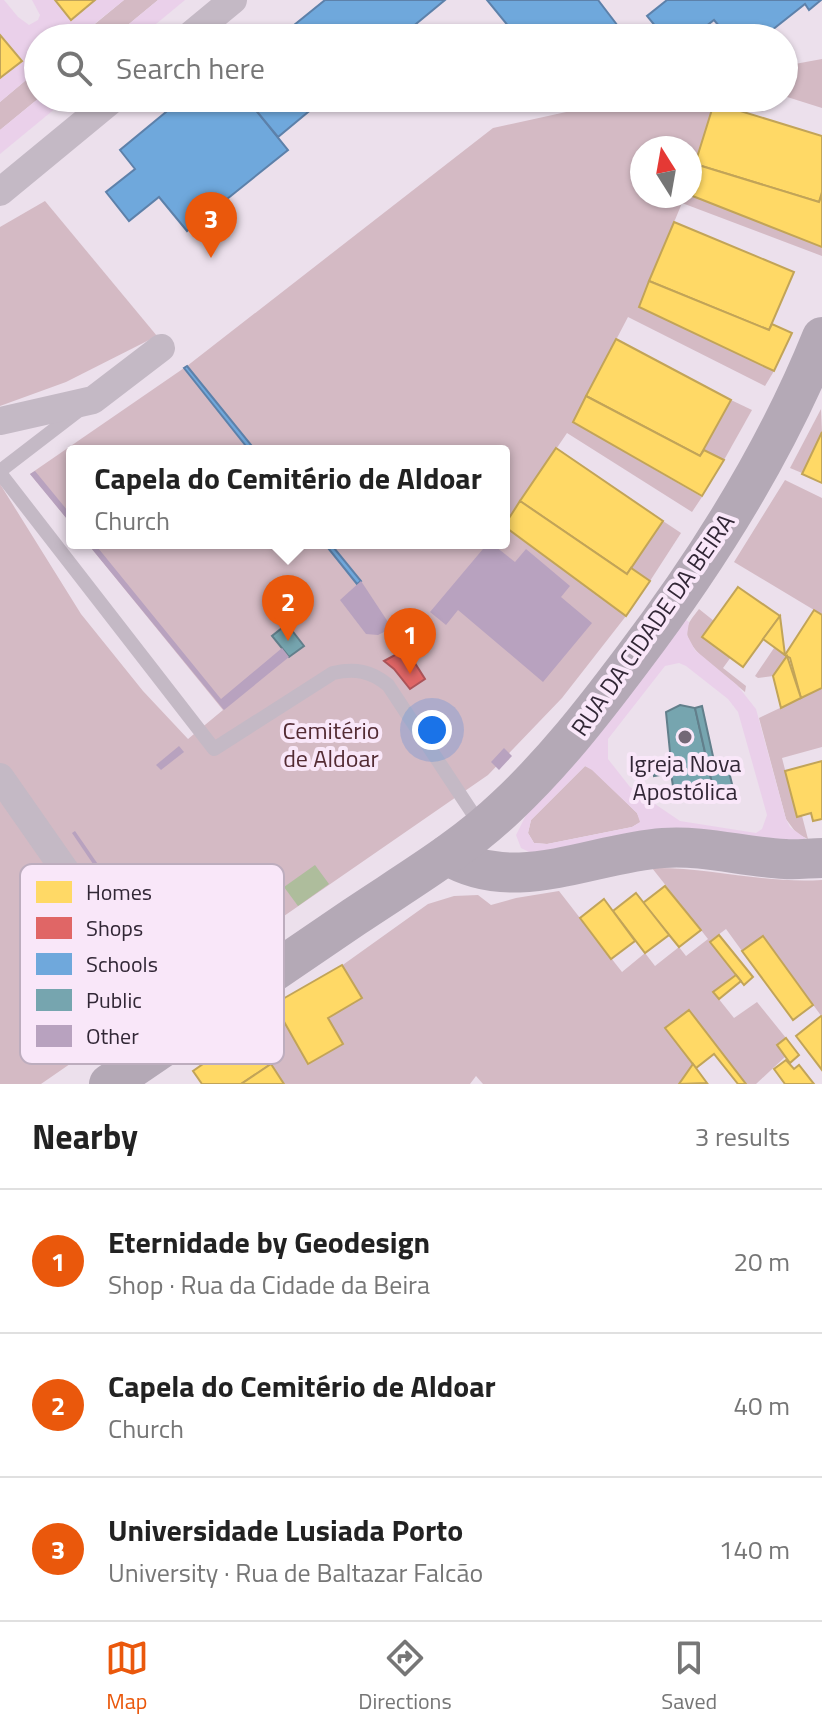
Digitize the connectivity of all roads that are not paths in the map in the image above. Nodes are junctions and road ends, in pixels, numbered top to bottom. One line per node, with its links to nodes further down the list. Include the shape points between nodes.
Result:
1 (233, 0): 2 (street)
2 (204, 24)
3 (97, 112): 4 (street)
4 (0, 192)
5 (822, 337): 11 (street, RUA DA CIDADE DA BEIRA, via 763,462 669,611 570,743)
6 (161, 348): 7 (street)
7 (93, 400): 8 (street); 9 (lane)
8 (0, 421)
9 (0, 472): 11 (lane, via 214,749 333,673 376,675 388,685)
10 (0, 777): 14 (street)
11 (482, 828): 12 (street, RUA DA CIDADE DA BEIRA)
12 (447, 855): 13 (street, via 501,873 536,872 664,848); 15 (street, RUA DA CIDADE DA BEIRA)
13 (822, 858)
14 (61, 864)
15 (284, 965)
16 (138, 1064): 17 (street, RUA DA CIDADE DA BEIRA)
17 (109, 1084)

